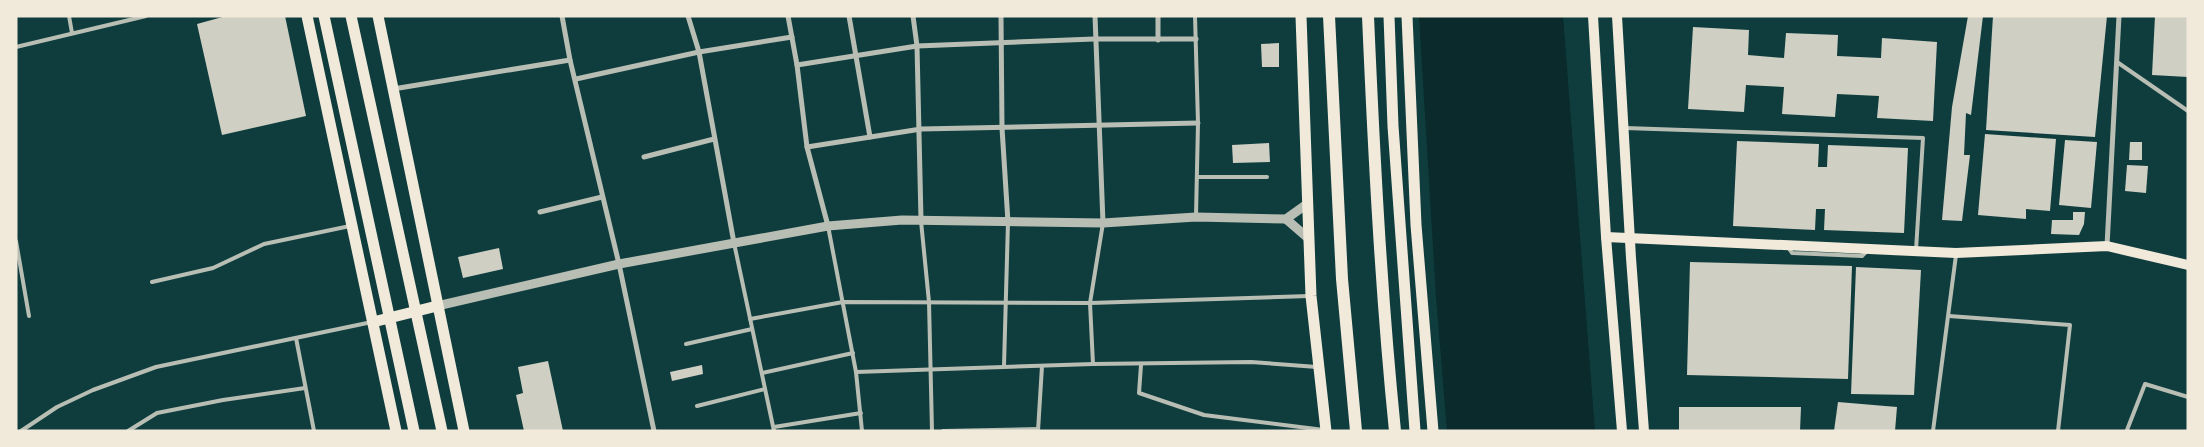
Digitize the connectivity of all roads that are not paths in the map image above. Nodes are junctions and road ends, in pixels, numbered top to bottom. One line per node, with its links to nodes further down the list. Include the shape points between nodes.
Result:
1 (69, 16): 24 (lane)
2 (146, 16): 24 (lane)
3 (351, 16): 82 (main road)
4 (378, 16): 38 (main road)
5 (562, 16): 34 (street)
6 (688, 16): 32 (street)
7 (788, 16): 25 (street)
8 (849, 16): 33 (street)
9 (913, 16): 30 (street)
10 (1002, 16): 29 (street)
11 (1094, 16): 26 (street)
12 (1158, 16): 28 (street)
13 (1194, 16): 27 (lane)
14 (1301, 16): 54 (main road)
15 (1329, 16): 121 (highway, via 1342,280)
16 (1368, 16): 122 (highway, via 1373,135)
17 (1389, 16): 123 (main road, via 1393,126)
18 (1408, 16): 124 (main road, via 1416,225)
19 (1593, 16): 64 (main road)
20 (1616, 16): 44 (main road)
21 (2119, 16): 35 (street)
22 (324, 17): 23 (main road); 41 (main road)
23 (307, 19): 46 (main road)
24 (72, 33): 31 (lane)
25 (792, 37): 32 (street); 36 (street)
26 (1094, 39): 28 (street); 29 (street); 42 (street)
27 (1196, 39): 28 (street); 40 (lane)
28 (1158, 40)
29 (1002, 42): 30 (street); 43 (street)
30 (917, 46): 33 (street); 45 (street)
31 (16, 47)
32 (699, 52): 37 (street); 48 (street)
33 (856, 56): 36 (street); 47 (street)
34 (570, 60): 37 (street); 38 (street)
35 (2117, 62): 39 (lane); 69 (street)
36 (797, 65): 49 (street)
37 (576, 79): 53 (street)
38 (392, 89): 81 (main road)
39 (2188, 111)
40 (1198, 123): 42 (street); 52 (lane)
41 (348, 126): 46 (main road); 58 (main road)
42 (1100, 126): 43 (street); 61 (street)
43 (1002, 128): 45 (street); 60 (street)
44 (1625, 128): 66 (main road); 70 (lane, via 1923,138)
45 (920, 129): 47 (street); 59 (street)
46 (331, 130): 62 (main road)
47 (870, 137): 49 (street)
48 (714, 139): 50 (street); 68 (street)
49 (807, 147): 63 (street)
50 (644, 157)
51 (1267, 177): 52 (lane)
52 (1198, 178): 56 (lane)
53 (602, 197): 55 (street); 73 (street)
54 (1307, 204): 57 (street); 65 (main road)
55 (540, 212)
56 (1196, 217): 57 (street); 61 (street)
57 (1286, 219): 65 (street)
58 (370, 221): 62 (main road); 85 (main road)
59 (921, 221): 60 (street); 63 (street); 78 (lane)
60 (1008, 222): 61 (street); 79 (lane)
61 (1103, 223): 80 (lane)
62 (352, 226): 75 (lane, via 264,244 213,268); 87 (main road)
63 (828, 226): 68 (street); 77 (lane)
64 (1606, 236): 66 (main road); 125 (main road)
65 (1308, 238): 76 (main road)
66 (1630, 238): 70 (main road); 126 (main road)
67 (16, 241): 72 (lane)
68 (734, 242): 73 (street); 86 (lane)
69 (2107, 246): 71 (main road); 74 (main road)
70 (1916, 251): 71 (main road)
71 (1956, 253): 84 (lane)
72 (18, 259): 83 (lane)
73 (619, 264): 81 (street); 116 (street)
74 (2188, 265)
75 (152, 282)
76 (1311, 296): 80 (lane); 96 (main road)
77 (843, 302): 78 (lane); 86 (lane); 91 (lane)
78 (928, 302): 79 (lane); 97 (lane)
79 (1006, 302): 80 (lane); 94 (lane)
80 (1090, 303): 92 (lane)
81 (437, 306): 82 (main road); 105 (main road)
82 (417, 312): 85 (main road); 106 (main road)
83 (29, 316)
84 (1949, 316): 127 (lane); 128 (lane, via 2070,325)
85 (391, 319): 87 (main road); 114 (main road)
86 (750, 319): 88 (lane)
87 (372, 322): 89 (lane); 113 (main road)
88 (752, 329): 90 (lane); 99 (lane)
89 (296, 338): 100 (lane); 110 (lane, via 156,367 57,407)
90 (686, 344)
91 (852, 353): 98 (lane); 99 (lane)
92 (1093, 364): 93 (lane); 95 (lane)
93 (1142, 365): 96 (lane, via 1251,362); 120 (lane, via 1139,393 1204,415)
94 (1004, 366): 95 (lane); 97 (lane)
95 (1042, 366): 108 (lane)
96 (1317, 367): 120 (main road)
97 (929, 369): 98 (lane); 118 (lane)
98 (856, 372): 104 (lane)
99 (762, 373): 101 (lane)
100 (305, 388): 111 (lane, via 157,413); 112 (lane)
101 (765, 389): 103 (lane); 107 (lane)
102 (2188, 397): 109 (lane, via 2145,384)
103 (697, 406)
104 (861, 413): 107 (lane); 117 (lane)
105 (461, 418): 106 (main road); 115 (main road)
106 (441, 427)
107 (774, 429)
108 (1038, 430): 119 (lane)
109 (2127, 430)
110 (21, 431)
111 (128, 431)
112 (314, 431)
113 (396, 431)
114 (414, 431)
115 (464, 431)
116 (654, 431)
117 (862, 431)
118 (932, 431)
119 (943, 431)
120 (1326, 431)
121 (1356, 431)
122 (1395, 431)
123 (1415, 431)
124 (1432, 431)
125 (1622, 431)
126 (1644, 431)
127 (1933, 431)
128 (2058, 431)

